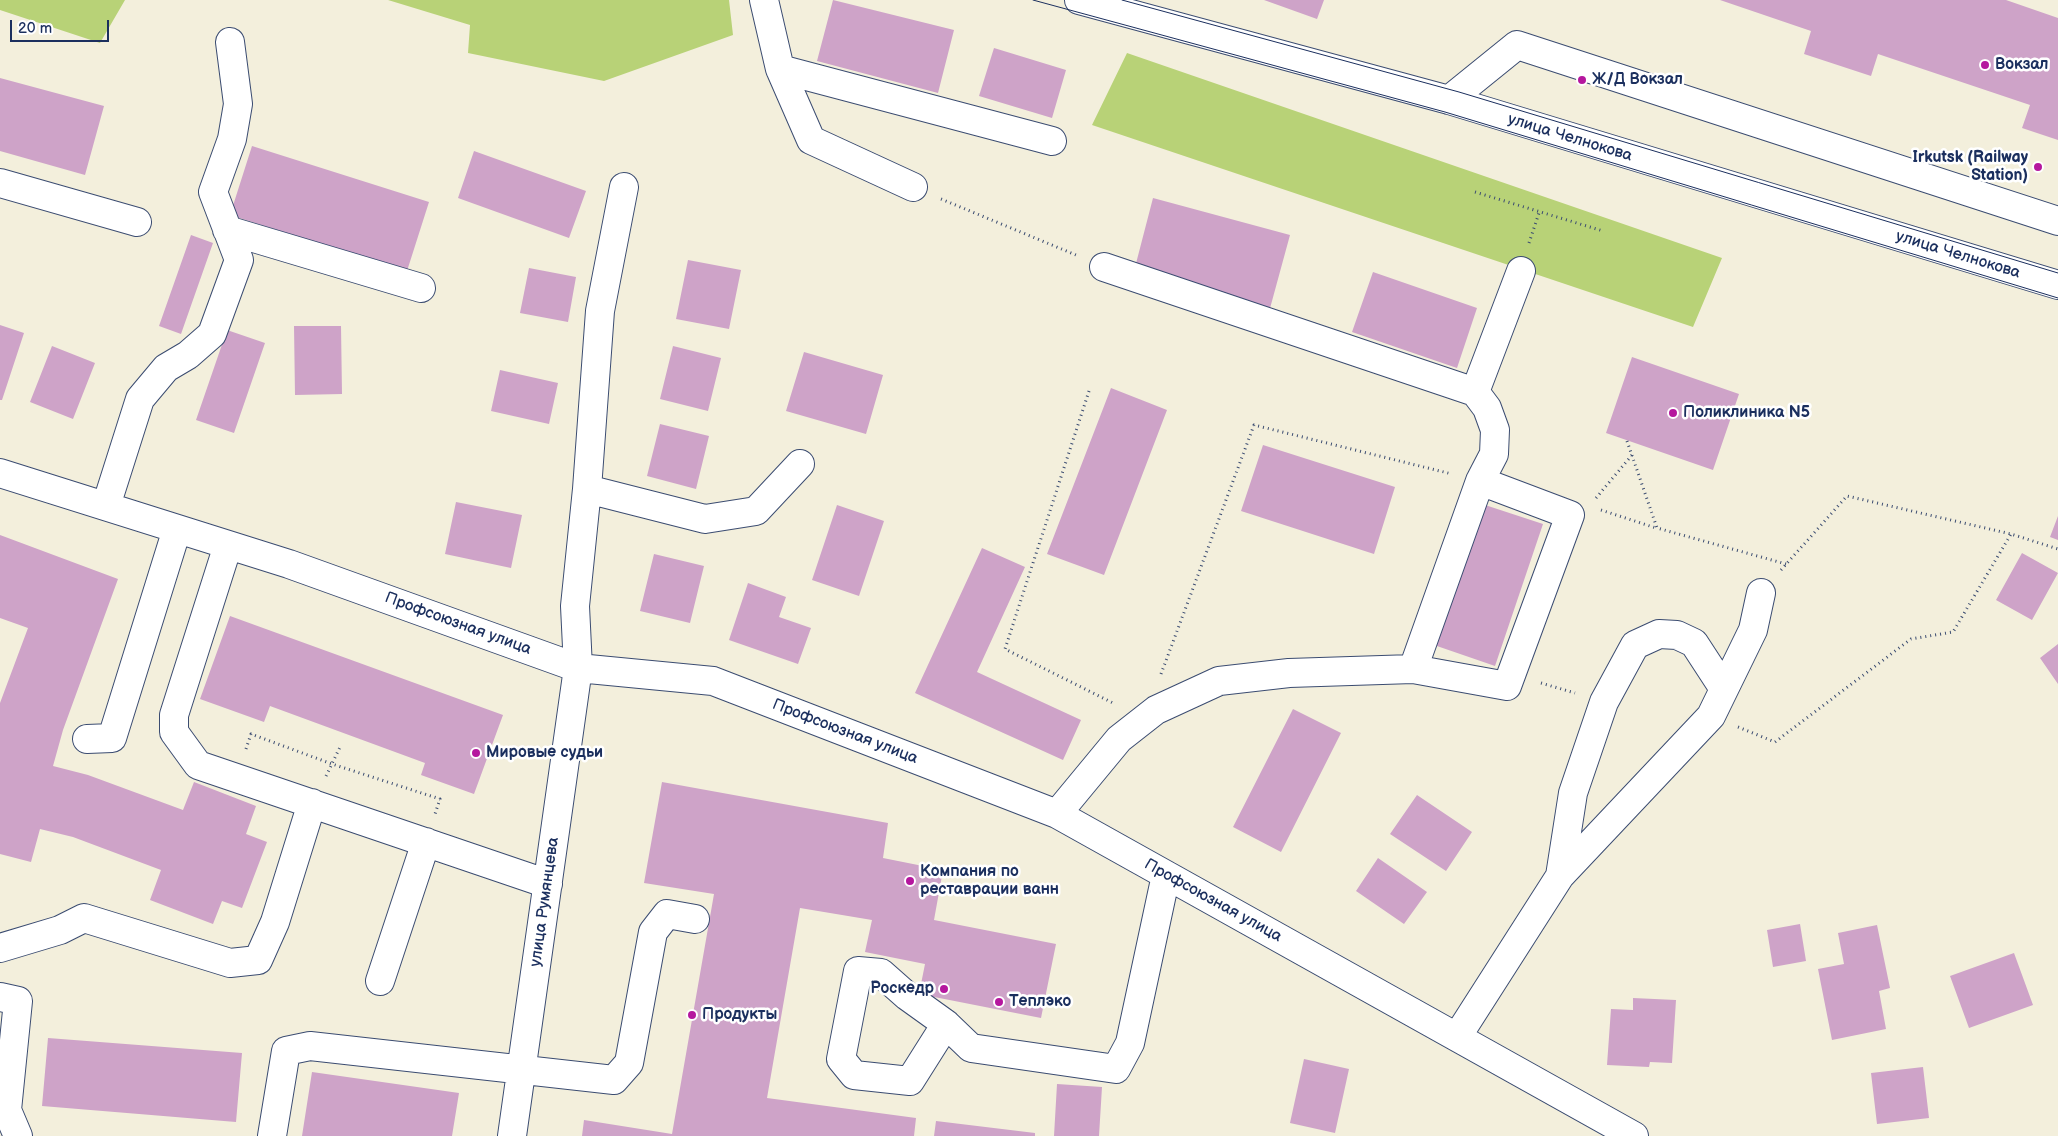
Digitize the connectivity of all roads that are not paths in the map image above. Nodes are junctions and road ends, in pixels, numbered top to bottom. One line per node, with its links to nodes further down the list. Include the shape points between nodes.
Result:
1 (764, 0): 4 (street)
2 (1079, 0): 5 (street, улица Челнокова)
3 (230, 42): 12 (street, via 238,104 232,139 213,192)
4 (780, 69): 6 (street); 9 (street, via 810,140)
5 (1448, 100): 10 (street, via 1517,45); 15 (street, улица Челнокова)
6 (1052, 141)
7 (0, 183): 11 (street)
8 (624, 187): 21 (street, улица Румянцева, via 600,311)
9 (913, 187)
10 (2058, 221)
11 (137, 222)
12 (227, 230): 16 (street); 22 (street, via 238,260 212,334 188,355 166,368 140,399)
13 (1104, 267): 17 (street)
14 (1520, 271): 17 (street)
15 (2058, 285)
16 (421, 288)
17 (1475, 392): 20 (street, via 1487,408 1495,430 1494,454)
18 (800, 464): 21 (street, via 756,511 705,519)
19 (0, 473): 22 (street, Профсоюзная улица)
20 (1480, 481): 27 (street); 27 (street, via 1570,515 1507,686)
21 (586, 489): 26 (street, улица Румянцева, via 575,606)
22 (106, 506): 23 (street, Профсоюзная улица)
23 (177, 528): 24 (street, Профсоюзная улица); 29 (street, via 112,738)
24 (228, 545): 26 (street, Профсоюзная улица); 30 (street, via 174,715 174,732 198,764)
25 (1761, 593): 28 (street, via 1753,630)
26 (578, 668): 31 (street, Профсоюзная улица, via 713,682); 35 (street, улица Румянцева)
27 (1412, 669): 31 (street, via 1289,673 1219,681 1156,710 1119,740)
28 (1724, 689): 34 (street, via 1711,716); 34 (street, via 1694,643 1677,635 1659,634 1636,645 1604,702 1573,792)
29 (87, 739)
30 (312, 803): 32 (street); 37 (street, via 275,922 258,960 230,963 84,918 60,930)
31 (1058, 814): 33 (street, Профсоюзная улица)
32 (426, 842): 35 (street); 38 (street)
33 (1166, 875): 40 (street, via 1130,1043 1116,1069 971,1048); 41 (street, Профсоюзная улица)
34 (1560, 876): 41 (street)
35 (548, 884): 42 (street, улица Румянцева)
36 (694, 919): 42 (street, via 667,914 653,932 629,1063 614,1080)
37 (0, 948)
38 (380, 980)
39 (0, 997): 43 (street, via 18,1001 7,1110)
40 (946, 1024)
41 (1457, 1037): 46 (street, Профсоюзная улица)
42 (522, 1068): 44 (street, via 310,1046 286,1051); 45 (street, улица Румянцева)
43 (18, 1136)
44 (272, 1136)
45 (512, 1136)
46 (1634, 1136)

